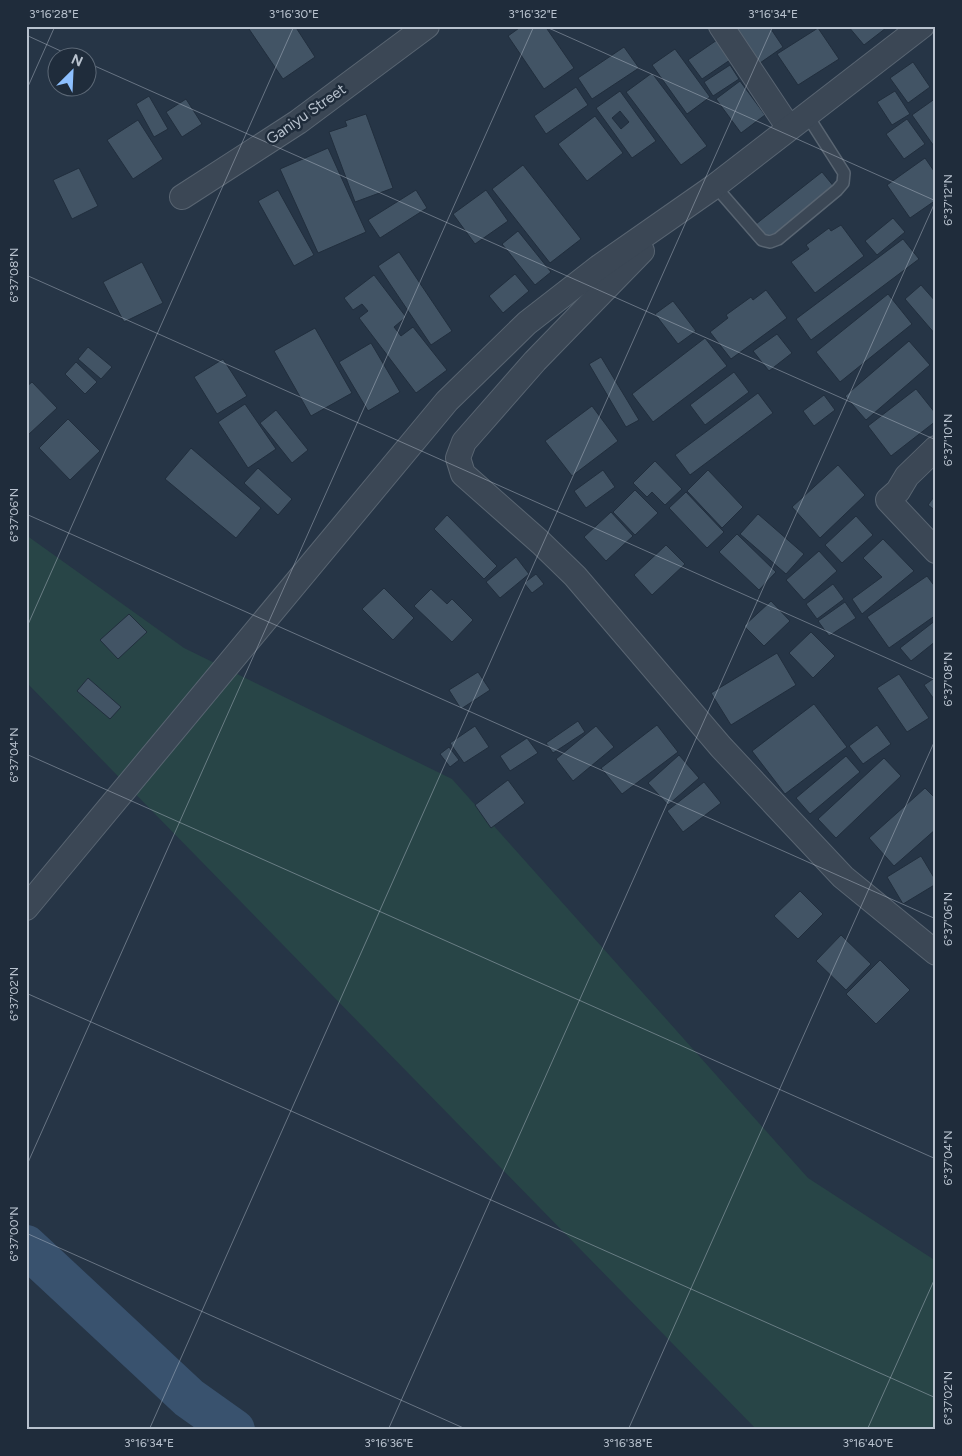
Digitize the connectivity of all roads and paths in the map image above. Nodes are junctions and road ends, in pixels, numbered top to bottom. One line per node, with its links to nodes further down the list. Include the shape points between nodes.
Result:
1 (426, 26): 6 (street, Ganiyu Street, via 298,122)
2 (721, 26): 4 (street)
3 (922, 26): 4 (street)
4 (798, 121): 5 (street); 5 (lane, via 844,173 843,183 778,239 762,240)
5 (715, 186): 7 (street)
6 (182, 197)
7 (693, 201): 10 (street, via 527,323 447,401); 11 (street, via 535,361 464,442 458,458 463,474 575,576 721,747 843,877)
8 (936, 448): 9 (street, via 888,500)
9 (936, 551)
10 (26, 908)
11 (936, 952)

